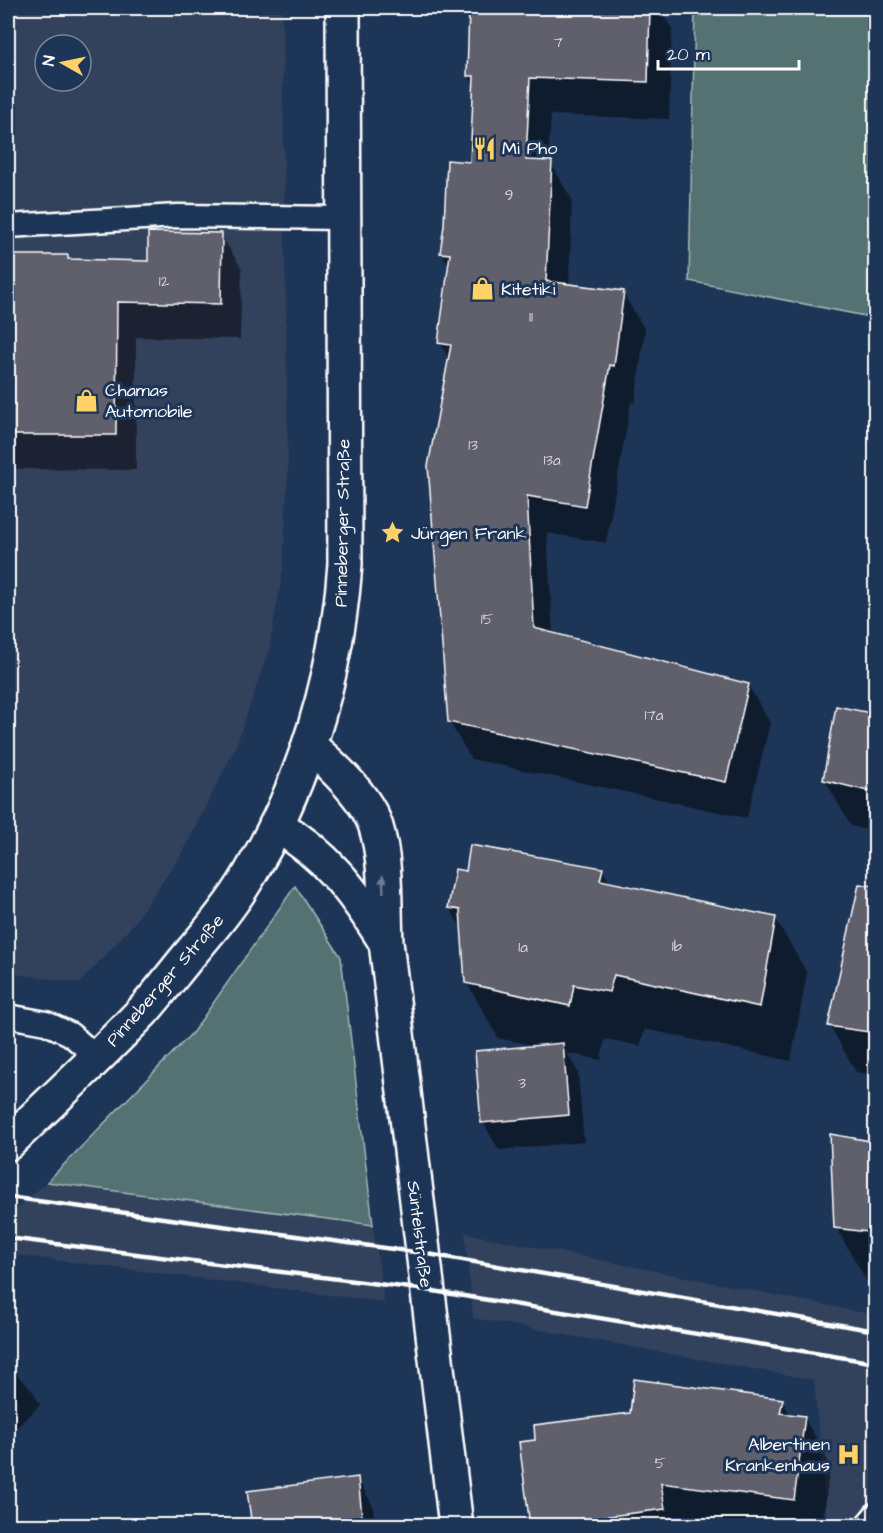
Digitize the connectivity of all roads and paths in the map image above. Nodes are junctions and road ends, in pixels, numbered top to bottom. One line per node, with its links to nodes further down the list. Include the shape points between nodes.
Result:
1 (343, 8): 2 (main road, Pinneberger Straße)
2 (343, 218): 3 (lane, via 177,216); 4 (main road, Pinneberger Straße, via 344,574 331,667)
3 (8, 226)
4 (309, 746): 5 (main road, Pinneberger Straße); 6 (main road, Süntelstraße, one-way to 4, via 376,826 340,775)
5 (276, 825): 6 (main road, Süntelstraße, via 314,851 344,880); 8 (main road, Pinneberger Straße, via 221,916 146,1008)
6 (386, 942): 11 (main road, Süntelstraße)
7 (8, 1016): 8 (lane, via 46,1023 70,1034)
8 (97, 1057): 9 (main road, Pinneberger Straße)
9 (8, 1143)
10 (876, 1514): 12 (lane)
11 (456, 1526)
12 (866, 1526)

